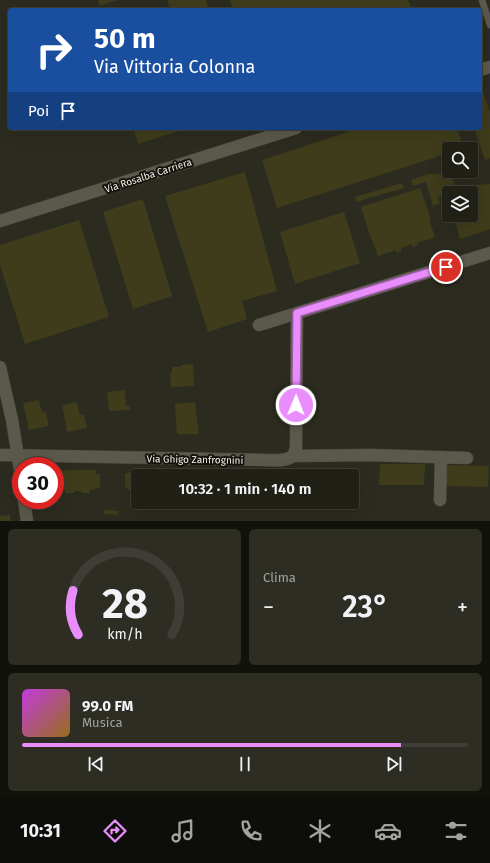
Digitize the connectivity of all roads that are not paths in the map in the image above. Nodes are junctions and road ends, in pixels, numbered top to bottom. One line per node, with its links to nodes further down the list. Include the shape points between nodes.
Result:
1 (482, 0): 2 (lane)
2 (490, 26)
3 (290, 130): 4 (street, Via Rosalba Carriera)
4 (0, 221)
5 (490, 253): 6 (street)
6 (297, 313): 7 (street); 11 (street, via 296,448)
7 (260, 325)
8 (0, 367): 10 (street)
9 (0, 456): 10 (street, Via Ghigo Zanfrognini)
10 (18, 456): 11 (street, Via Ghigo Zanfrognini, via 264,460 285,460)
11 (293, 456): 12 (street, Via Ghigo Zanfrognini)
12 (441, 457): 13 (street, Via Ghigo Zanfrognini); 14 (street)
13 (467, 458)
14 (440, 500)
15 (25, 509): 16 (street)
16 (27, 521)

